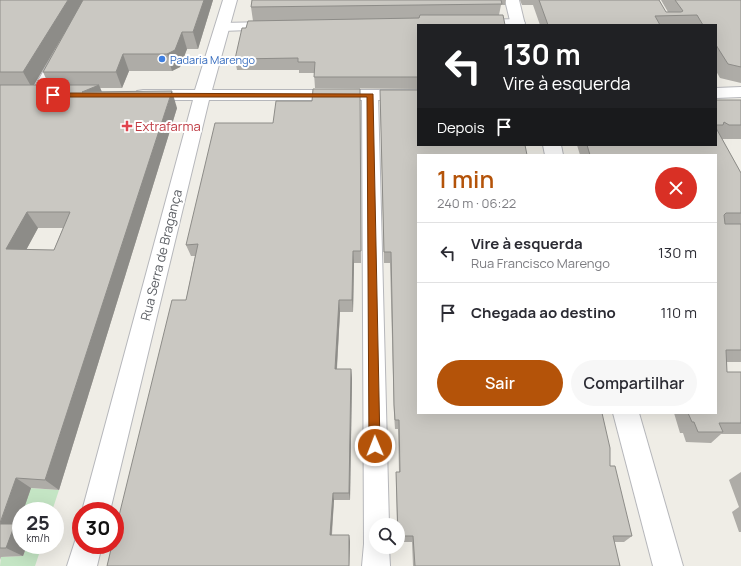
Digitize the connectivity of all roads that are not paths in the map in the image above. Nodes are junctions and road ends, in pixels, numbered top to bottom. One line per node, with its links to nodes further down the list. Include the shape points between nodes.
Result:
1 (230, 0): 6 (street, Rua Serra de Bragança)
2 (512, 0): 4 (street)
3 (463, 24): 4 (street)
4 (518, 24)
5 (284, 26): 6 (street)
6 (222, 27): 15 (street, Rua Serra de Bragança)
7 (65, 46): 11 (street)
8 (741, 92): 9 (street)
9 (717, 93)
10 (20, 95): 11 (street)
11 (46, 95)
12 (125, 95): 15 (street)
13 (370, 95): 14 (street); 15 (street); 18 (street)
14 (417, 95)
15 (202, 96): 17 (street, Rua Serra de Bragança)
16 (626, 414): 23 (street)
17 (98, 502)
18 (376, 518)
19 (85, 554): 21 (street)
20 (376, 554): 22 (street)
21 (82, 566)
22 (376, 566)
23 (668, 566)

